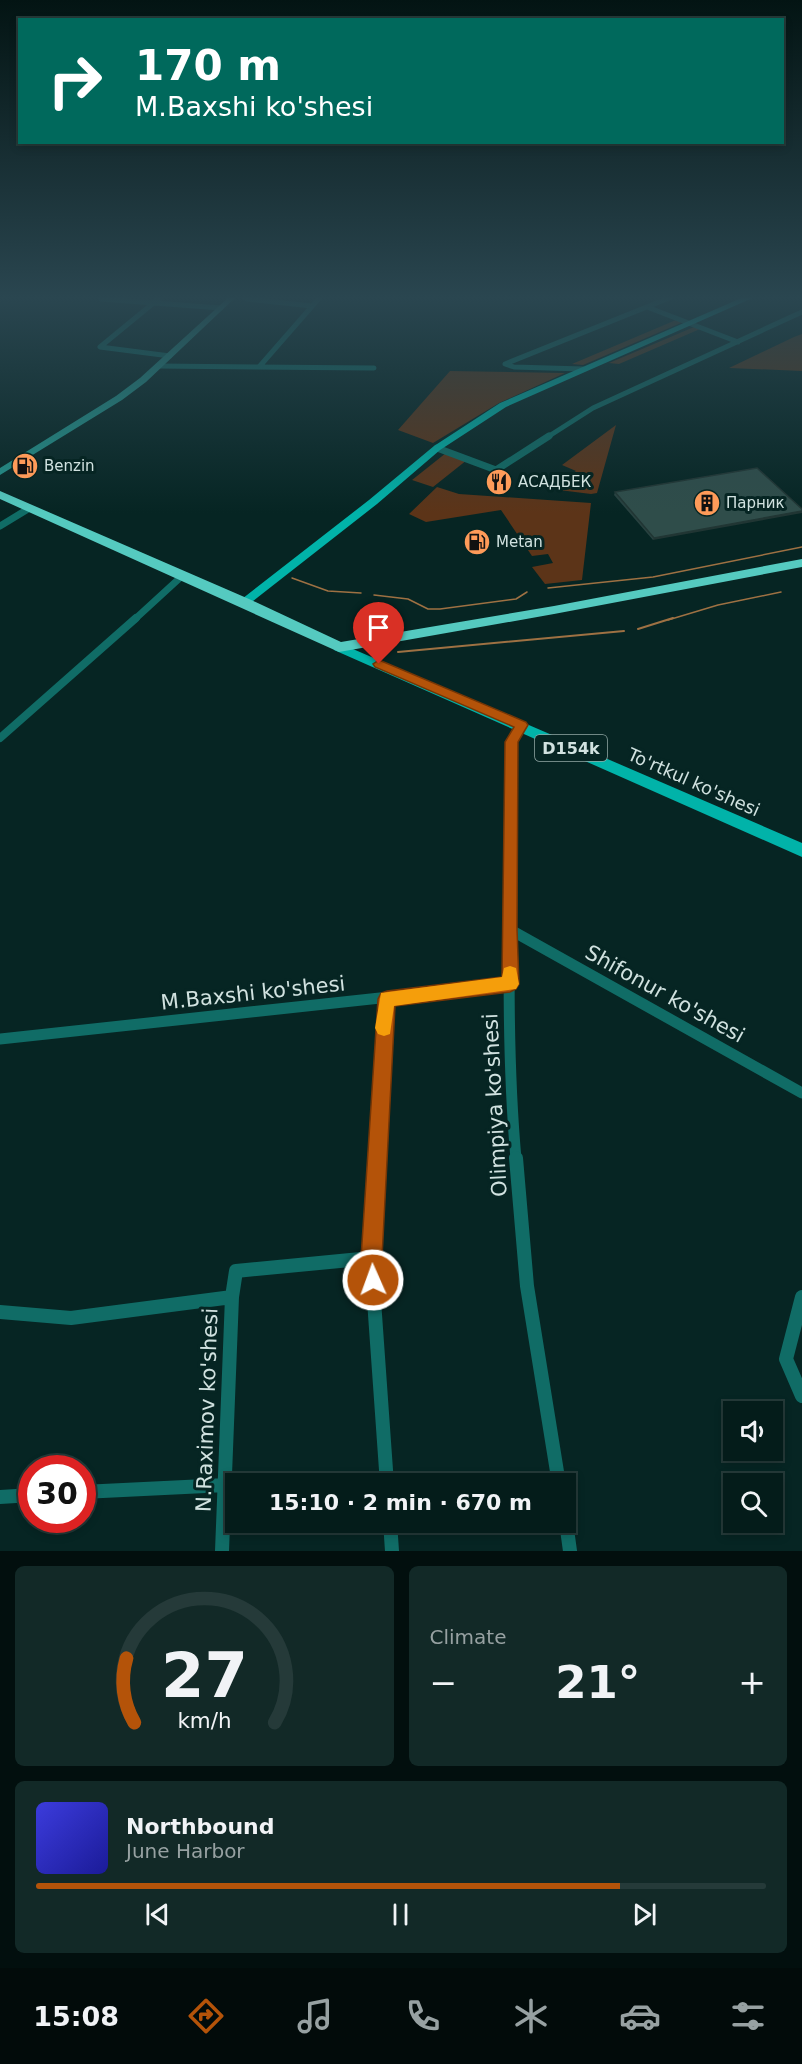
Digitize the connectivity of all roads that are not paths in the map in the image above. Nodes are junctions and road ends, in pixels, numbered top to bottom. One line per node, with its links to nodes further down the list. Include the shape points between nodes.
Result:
1 (155, 368): 6 (street, via 120,398)
2 (562, 368): 4 (street)
3 (680, 368): 5 (street, via 593,408 496,470)
4 (583, 369): 5 (main road, via 503,405)
5 (437, 448): 12 (main road)
6 (0, 472)
7 (0, 495): 8 (highway)
8 (28, 509): 9 (street); 11 (highway)
9 (0, 526)
10 (802, 563): 13 (highway)
11 (182, 576): 12 (highway); 15 (street)
12 (244, 602): 13 (highway)
13 (339, 647): 14 (main road, To'rtkul ko'shesi / D154k)
14 (521, 725): 16 (main road, To'rtkul ko'shesi / D154k); 17 (street, Olimpiya ko'shesi, via 511,742)
15 (0, 738)
16 (802, 850)
17 (509, 929): 18 (street, Olimpiya ko'shesi); 21 (street, Shifonur ko'shesi)
18 (510, 984): 19 (street, M.Baxshi ko'shesi); 29 (street, Olimpiya ko'shesi, via 513,1125 527,1286)
19 (387, 999): 20 (street, M.Baxshi ko'shesi); 22 (street)
20 (0, 1039)
21 (802, 1093)
22 (371, 1258): 23 (street, N.Raximov ko'shesi, via 236,1271); 28 (street)
23 (232, 1297): 25 (street, via 71,1318); 27 (street, N.Raximov ko'shesi)
24 (802, 1297): 26 (street, via 786,1359)
25 (0, 1312)
26 (802, 1396)
27 (226, 1473)
28 (386, 1473)
29 (557, 1473)
30 (225, 1485): 31 (street)
31 (96, 1491)
32 (18, 1496): 33 (street)
33 (0, 1497)
34 (225, 1502): 37 (street, N.Raximov ko'shesi)
35 (391, 1533): 38 (street)
36 (568, 1533): 39 (street)
37 (222, 1551)
38 (392, 1551)
39 (570, 1551)

